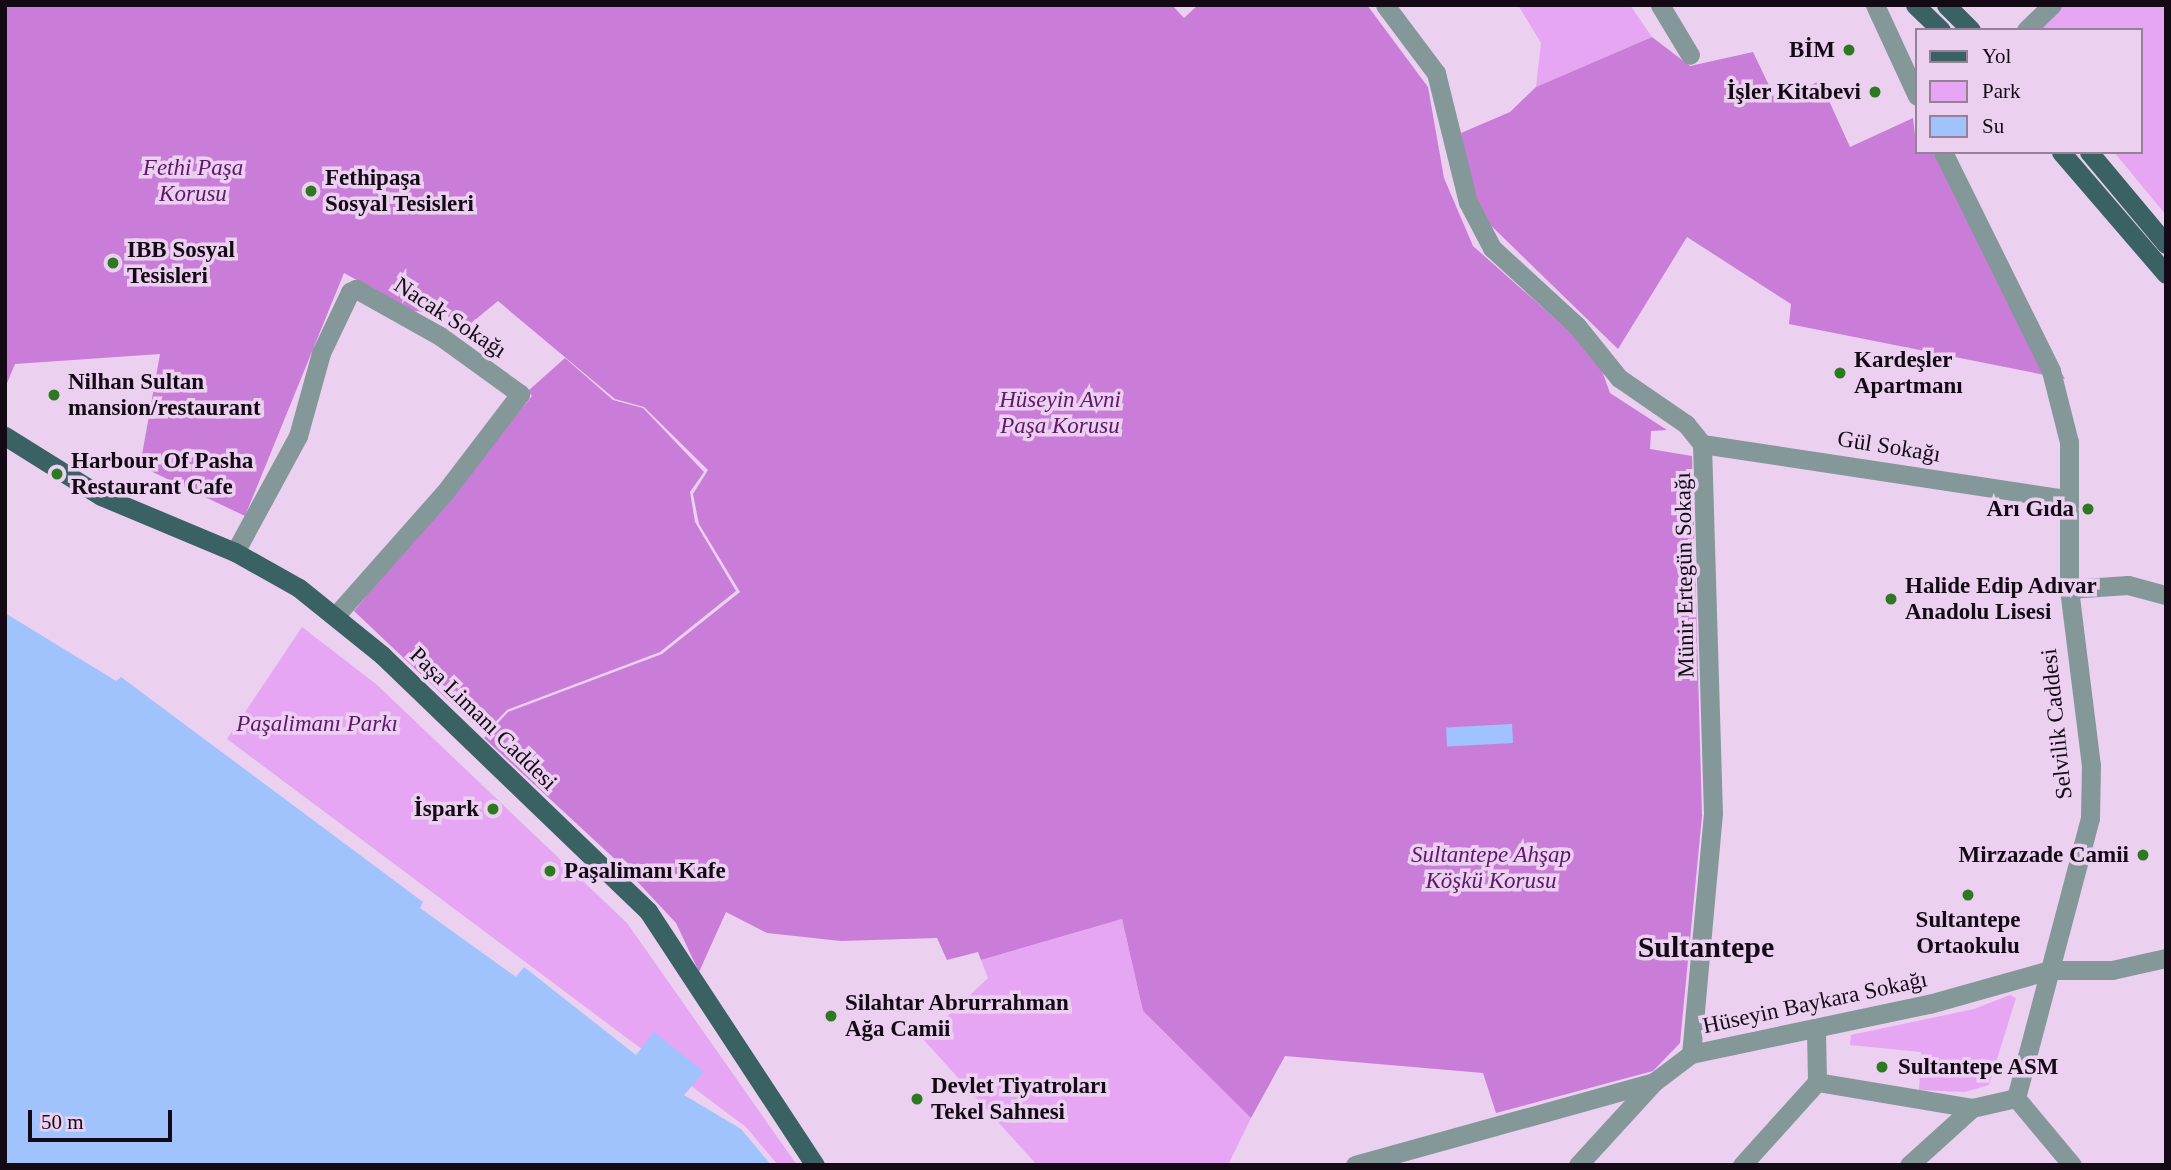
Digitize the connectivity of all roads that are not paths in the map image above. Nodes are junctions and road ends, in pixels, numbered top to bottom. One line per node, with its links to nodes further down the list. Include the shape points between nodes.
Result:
1 (1385, 5): 18 (street, Münir Ertegün Sokağı, via 1436,73 1468,202 1492,248 1577,326 1619,378 1686,424)
2 (1660, 5): 10 (street)
3 (1875, 5): 11 (street)
4 (1915, 5): 7 (main road)
5 (1946, 5): 8 (main road)
6 (2052, 5): 9 (street)
7 (1939, 28)
8 (1969, 28)
9 (2028, 28)
10 (1690, 55)
11 (1916, 94)
12 (1944, 154): 19 (street, Selvilik Caddesi, via 2051,371 2069,442)
13 (2063, 154): 16 (main road)
14 (2091, 154): 15 (main road)
15 (2166, 244)
16 (2166, 274)
17 (5, 436): 20 (main road, Paşa Limanı Caddesi, via 101,496)
18 (1702, 444): 19 (street, Gül Sokağı); 27 (street, Münir Ertegün Sokağı, via 1708,478 1713,813)
19 (2067, 499): 21 (street, Selvilik Caddesi)
20 (235, 552): 23 (main road, Paşa Limanı Caddesi); 23 (street, Nacak Sokağı, via 298,436 321,353 350,292 356,289 440,336 520,394 445,492)
21 (2069, 589): 22 (street, via 2128,585); 25 (street, Selvilik Caddesi, via 2091,765 2090,818)
22 (2166, 595)
23 (336, 615): 32 (main road, Paşa Limanı Caddesi, via 648,911)
24 (2166, 958): 25 (street, Hüseyin Baykara Sokağı, via 2112,970)
25 (2050, 970): 26 (street, Hüseyin Baykara Sokağı); 30 (street, Selvilik Caddesi)
26 (1816, 1029): 27 (street, Hüseyin Baykara Sokağı); 29 (street)
27 (1691, 1054): 28 (street, Hüseyin Baykara Sokağı)
28 (1654, 1082): 33 (street, Hüseyin Baykara Sokağı); 34 (street)
29 (1816, 1082): 31 (street); 35 (street)
30 (2016, 1098): 31 (street); 37 (street)
31 (1972, 1108): 36 (street)
32 (815, 1165)
33 (1355, 1165)
34 (1578, 1165)
35 (1742, 1165)
36 (1909, 1165)
37 (2071, 1165)

